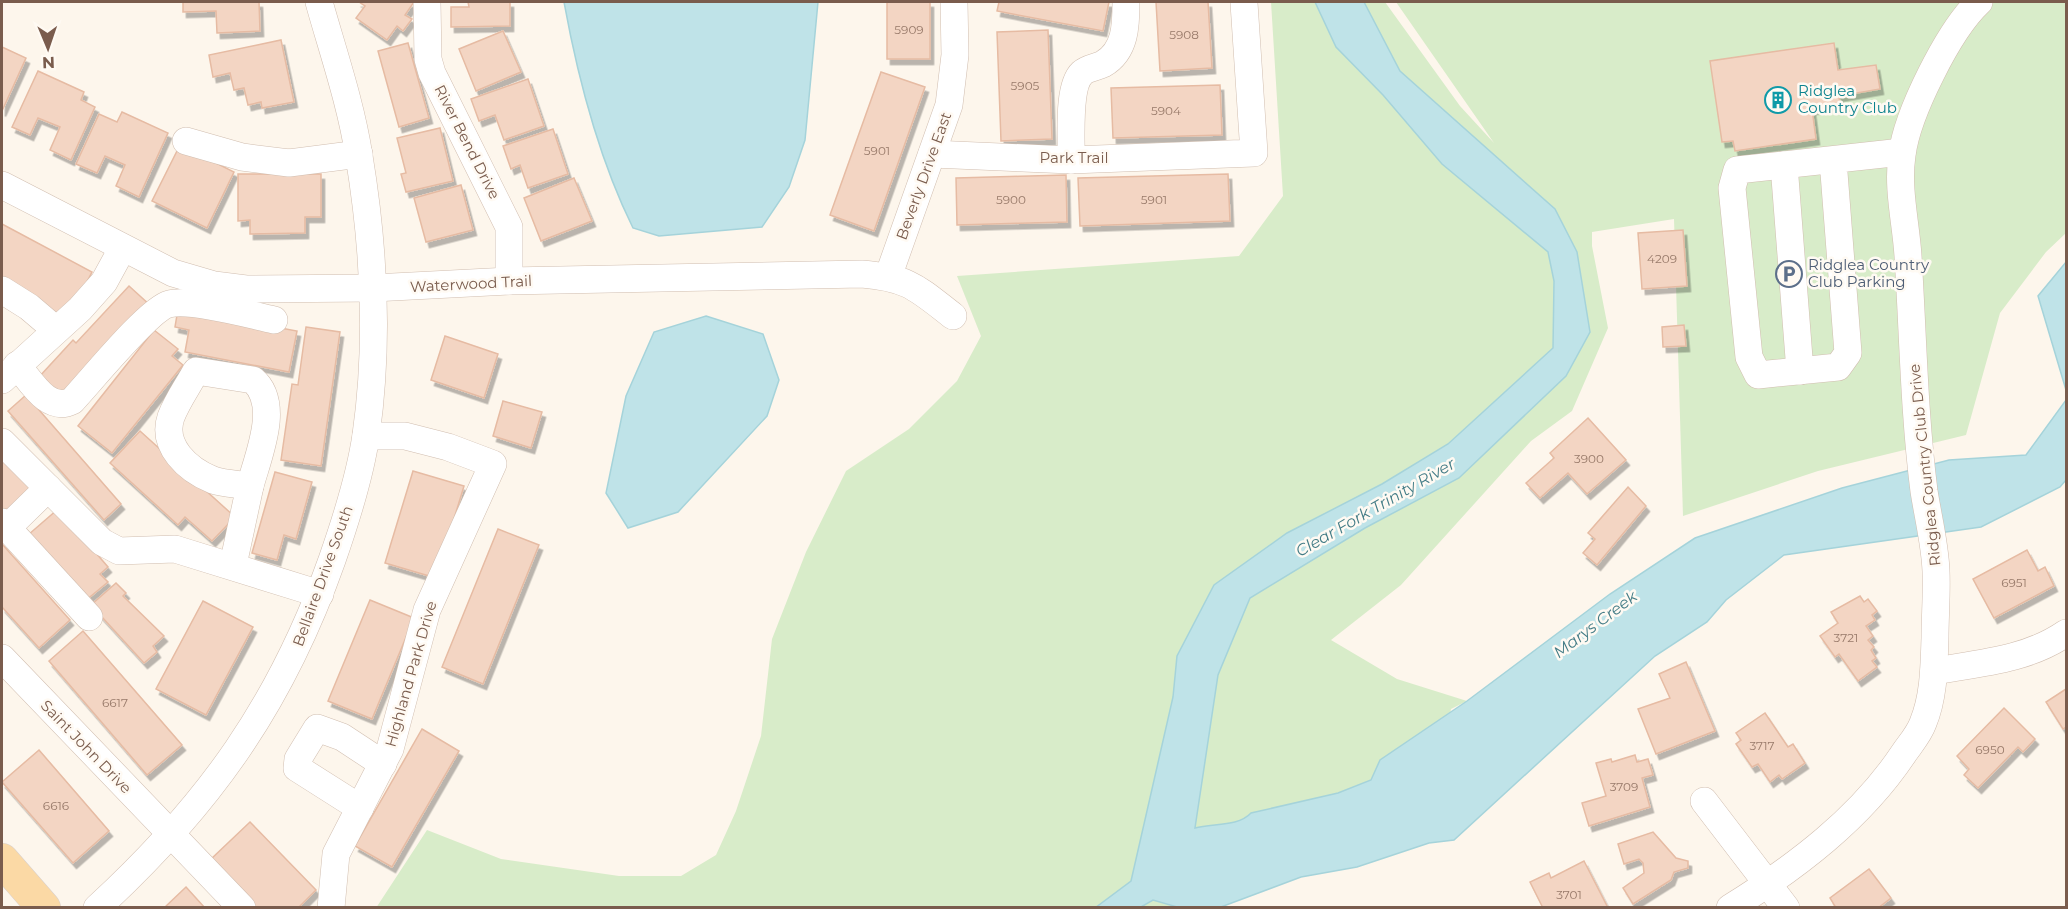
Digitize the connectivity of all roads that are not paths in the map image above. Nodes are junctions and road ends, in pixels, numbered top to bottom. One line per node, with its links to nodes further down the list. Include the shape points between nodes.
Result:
1 (319, 2): 9 (street, Bellaire Drive South)
2 (427, 2): 17 (street, River Bend Drive, via 428,59 432,73 509,227)
3 (954, 2): 10 (street, Beverly Drive East, via 955,55 949,105)
4 (1126, 2): 11 (street, via 1126,32 1114,55 1082,73 1075,86)
5 (1979, 2): 8 (street, Ridglea Country Club Drive, via 1936,64)
6 (1244, 3): 11 (street, Park Trail, via 1254,153)
7 (186, 141): 9 (street, via 243,157 289,163)
8 (1902, 152): 12 (street); 35 (street, Ridglea Country Club Drive, via 1900,179 1915,396 1936,571)
9 (359, 154): 18 (street, Bellaire Drive South)
10 (932, 154): 11 (street, Park Trail); 16 (street, Beverly Drive East)
11 (1071, 160)
12 (1833, 160): 13 (street); 23 (street, via 1848,354 1838,367)
13 (1784, 165): 23 (street); 23 (street, via 1737,170 1732,188 1749,357 1758,375)
14 (2, 185): 15 (street, Waterwood Trail)
15 (122, 249): 18 (street, Waterwood Trail, via 173,273 214,285 246,289); 22 (street, via 104,282)
16 (888, 276): 17 (street, Waterwood Trail, via 782,274); 20 (street, Waterwood Trail, via 915,287)
17 (509, 281): 18 (street, Waterwood Trail)
18 (373, 288): 25 (street, Bellaire Drive South)
19 (2, 290): 22 (street)
20 (953, 316)
21 (274, 320): 24 (street, via 186,303 167,304 151,315 65,405 47,399)
22 (56, 330): 24 (street)
23 (1800, 371)
24 (9, 373)
25 (366, 436): 31 (street, Bellaire Drive South, via 346,520); 36 (street, Highland Park Drive, via 405,436 448,447 493,465 427,610)
26 (2, 442): 28 (street)
27 (250, 486): 27 (street, via 266,422 266,402 260,386 253,380 196,371 171,417 169,434 175,452 193,470 215,481); 30 (street)
28 (48, 488): 29 (street); 30 (street, via 102,542 119,551 175,549)
29 (4, 525): 32 (street)
30 (233, 565): 31 (street)
31 (320, 594): 39 (street, Bellaire Drive South, via 295,654 248,735)
32 (89, 617)
33 (2067, 633): 35 (street, via 2012,658)
34 (2, 658): 39 (street, Saint John Drive)
35 (1934, 671): 41 (street, Ridglea Country Club Drive, via 1930,704 1922,726 1886,780 1814,851)
36 (383, 764): 38 (street, Highland Park Drive); 38 (street, via 342,737 317,728 298,759 297,768)
37 (1704, 801): 41 (street)
38 (360, 808): 46 (street, Highland Park Drive, via 336,854)
39 (170, 835): 44 (street, Bellaire Drive South); 45 (street)
40 (6, 865): 42 (main road); 43 (main road)
41 (1769, 884): 47 (street, Ridglea Country Club Drive); 48 (street)
42 (10, 908)
43 (44, 908)
44 (97, 908)
45 (242, 908)
46 (331, 908)
47 (1730, 908)
48 (1786, 908)

